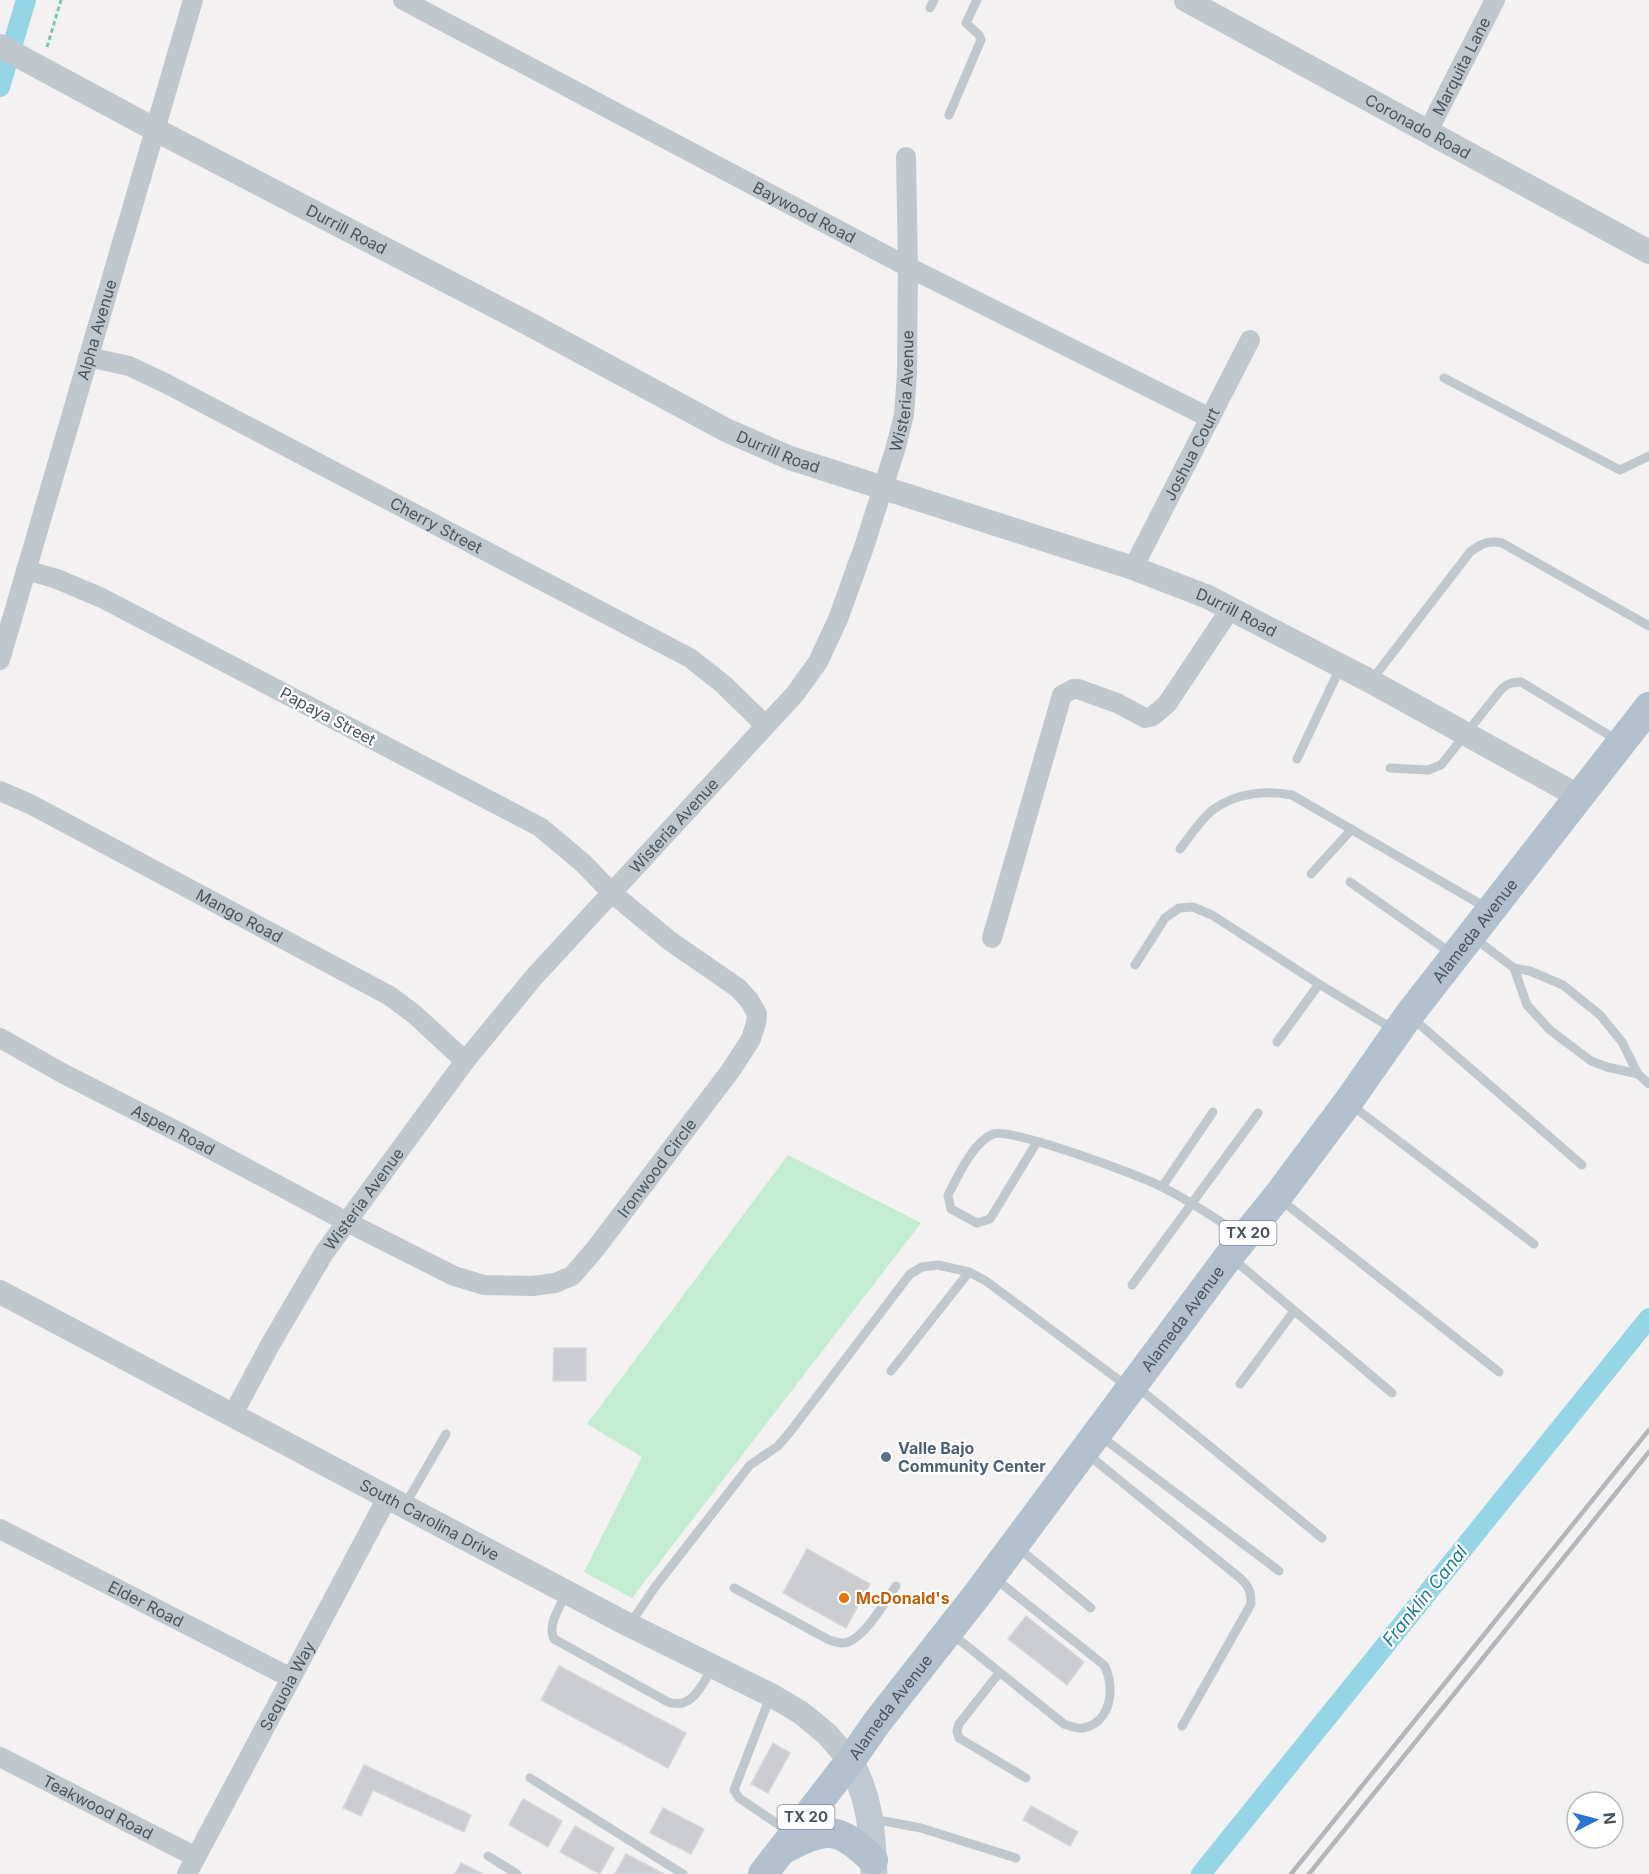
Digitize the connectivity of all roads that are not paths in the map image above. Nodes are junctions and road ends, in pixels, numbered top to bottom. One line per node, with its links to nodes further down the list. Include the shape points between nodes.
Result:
1 (193, 0): 8 (street, Alpha Avenue)
2 (403, 0): 12 (street, Baywood Road)
3 (977, 0): 7 (lane, via 966,23 981,40)
4 (1186, 0): 9 (street, Coronado Road)
5 (1495, 0): 9 (street, Marquita Lane)
6 (0, 46): 8 (street, Durrill Road)
7 (949, 115)
8 (154, 129): 14 (street, Alpha Avenue); 18 (street, Durrill Road, via 726,430 790,458)
9 (1427, 132): 11 (street, Coronado Road)
10 (906, 157): 12 (street, Wisteria Avenue)
11 (1649, 252)
12 (908, 267): 16 (street, Baywood Road); 18 (street, Wisteria Avenue, via 904,416)
13 (1250, 340): 16 (street, Joshua Court)
14 (88, 357): 20 (street, Alpha Avenue); 27 (street, Cherry Street, via 129,366 165,383 690,658)
15 (1444, 378): 17 (lane, via 1620,470)
16 (1210, 418): 19 (street, Joshua Court)
17 (1649, 456)
18 (882, 489): 19 (street, Durrill Road); 27 (street, Wisteria Avenue, via 822,654 795,694)
19 (1133, 568): 21 (street, Durrill Road)
20 (26, 570): 23 (street, Alpha Avenue); 38 (street, Papaya Street, via 102,598 540,827)
21 (1231, 608): 24 (street, Durrill Road); 40 (street, via 1167,704 1153,716 1145,718 1078,689 1062,694)
22 (1649, 626): 25 (lane, via 1502,543 1482,543 1470,552)
23 (0, 660)
24 (1341, 666): 25 (street, Durrill Road); 30 (lane)
25 (1370, 681): 28 (street, Durrill Road)
26 (1649, 708): 29 (main road, Alameda Avenue / TX 20)
27 (765, 726): 38 (street, Wisteria Avenue)
28 (1465, 735): 29 (lane, via 1506,685 1521,682); 31 (lane, via 1435,768); 33 (street, Durrill Road)
29 (1622, 742): 33 (main road, Alameda Avenue / TX 20)
30 (1297, 759)
31 (1390, 768)
32 (0, 791): 48 (street, Mango Road, via 390,996)
33 (1580, 797): 39 (main road, Alameda Avenue / TX 20)
34 (1352, 829): 35 (lane, via 1292,795 1261,792 1235,798 1212,810); 36 (lane); 39 (lane)
35 (1180, 849)
36 (1311, 874)
37 (1350, 882): 41 (lane)
38 (612, 893): 48 (street, Wisteria Avenue, via 534,977); 59 (street, Ironwood Circle, via 670,941 738,988 757,1014 751,1039 731,1070 596,1248 572,1276 555,1284 484,1285 454,1275)
39 (1492, 911): 41 (main road, Alameda Avenue / TX 20)
40 (992, 938)
41 (1464, 946): 43 (lane); 45 (main road, Alameda Avenue / TX 20)
42 (1135, 965): 44 (lane, via 1165,918 1179,908 1192,907 1212,915)
43 (1514, 968): 49 (lane, via 1563,985 1600,1015 1622,1042); 49 (lane, via 1527,1005 1550,1030 1591,1061)
44 (1319, 984): 45 (lane); 47 (lane)
45 (1403, 1024): 51 (main road, Alameda Avenue / TX 20); 55 (lane)
46 (0, 1038): 59 (street, Aspen Road)
47 (1277, 1042)
48 (465, 1060): 59 (street, Wisteria Avenue)
49 (1638, 1074): 50 (lane)
50 (1649, 1084)
51 (1348, 1102): 57 (main road, Alameda Avenue / TX 20); 60 (lane)
52 (1213, 1112): 56 (lane)
53 (1258, 1113): 58 (lane)
54 (1036, 1142): 54 (lane, via 996,1133 981,1141 948,1195 951,1209 977,1223 990,1219); 56 (lane)
55 (1582, 1165)
56 (1162, 1187): 58 (lane)
57 (1277, 1197): 61 (main road, Alameda Avenue / TX 20); 67 (lane)
58 (1191, 1205): 61 (lane); 63 (lane)
59 (347, 1222): 71 (street, Wisteria Avenue, via 303,1287)
60 (1534, 1244)
61 (1237, 1246): 65 (lane); 69 (main road, Alameda Avenue / TX 20)
62 (969, 1272): 66 (lane); 69 (lane); 84 (lane, via 938,1265 910,1274 790,1432 778,1446 750,1465)
63 (1132, 1285)
64 (0, 1292): 71 (street, South Carolina Drive)
65 (1294, 1311): 68 (lane); 70 (lane)
66 (891, 1371)
67 (1499, 1372)
68 (1240, 1384)
69 (1133, 1387): 73 (main road, Alameda Avenue / TX 20); 76 (lane)
70 (1392, 1393)
71 (233, 1414): 74 (street, South Carolina Drive)
72 (446, 1434): 74 (lane)
73 (1091, 1443): 77 (main road, Alameda Avenue / TX 20); 78 (lane); 90 (lane, via 1248,1584 1251,1604)
74 (395, 1502): 82 (street, South Carolina Drive); 88 (street, Sequoia Way)
75 (0, 1529): 88 (street, Elder Road)
76 (1322, 1538)
77 (1015, 1545): 79 (main road, Alameda Avenue / TX 20); 83 (lane)
78 (1279, 1571)
79 (992, 1576): 85 (main road, Alameda Avenue / TX 20); 87 (lane, via 1104,1665 1112,1685 1100,1718 1080,1729 1064,1724)
80 (896, 1586): 81 (lane, via 865,1629 853,1641 843,1643 829,1640)
81 (734, 1588)
82 (567, 1592): 84 (street, South Carolina Drive); 86 (lane, via 552,1626 554,1639 668,1702 686,1703)
83 (1091, 1608)
84 (629, 1625): 86 (street, South Carolina Drive)
85 (950, 1632): 87 (lane); 92 (main road, Alameda Avenue / TX 20)
86 (713, 1668): 89 (street, South Carolina Drive)
87 (999, 1673): 94 (lane, via 958,1724 957,1731 959,1738)
88 (291, 1678): 99 (street, Sequoia Way)
89 (771, 1695): 92 (street, South Carolina Drive, via 827,1734); 96 (lane, via 734,1790)
90 (1182, 1726)
91 (0, 1757): 99 (street, Teakwood Road)
92 (850, 1761): 95 (main road, via 862,1784); 96 (main road, Alameda Avenue / TX 20)
93 (530, 1778): 102 (lane)
94 (1026, 1778)
95 (870, 1819): 98 (lane, via 921,1828); 100 (main road)
96 (788, 1842): 100 (main road, via 832,1832 855,1843); 103 (main road, Alameda Avenue / TX 20)
97 (488, 1856): 101 (lane)
98 (1016, 1858)
99 (191, 1865)
100 (874, 1867)
101 (517, 1874)
102 (683, 1874)
103 (763, 1874)

